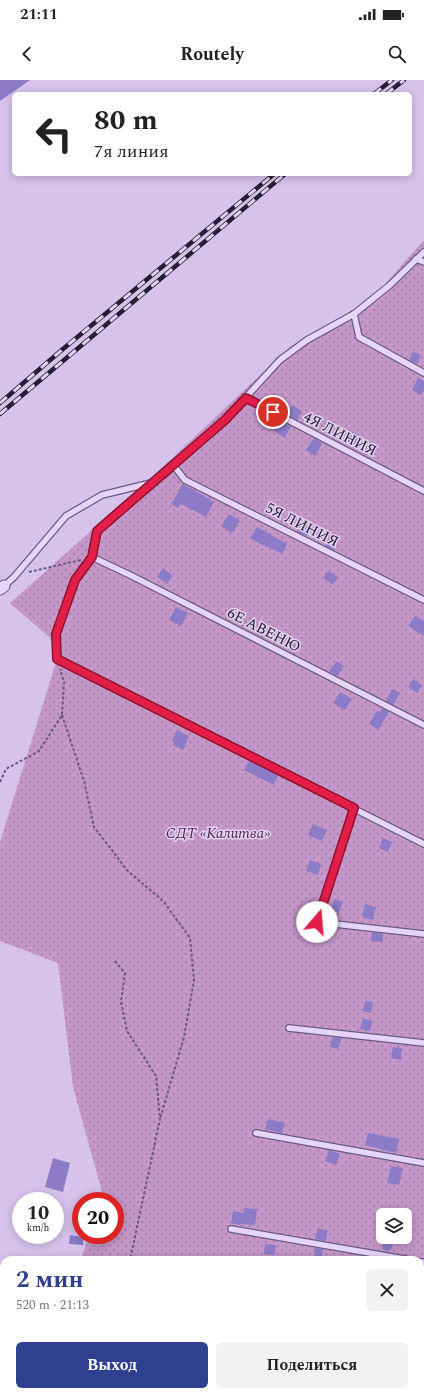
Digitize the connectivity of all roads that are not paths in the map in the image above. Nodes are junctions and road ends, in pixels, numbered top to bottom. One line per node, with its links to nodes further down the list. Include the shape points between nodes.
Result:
1 (424, 252): 2 (lane)
2 (416, 259): 3 (lane); 4 (lane, via 390,285)
3 (424, 262)
4 (354, 314): 5 (lane, via 359,337); 6 (lane, via 307,340 280,360)
5 (424, 373)
6 (246, 398): 7 (lane); 9 (lane, 4Я ЛИНИЯ)
7 (174, 466): 8 (lane); 12 (lane, 5Я ЛИНИЯ, via 185,480)
8 (155, 482): 10 (lane, via 97,531); 11 (lane, via 102,495 66,516)
9 (424, 491)
10 (92, 557): 13 (lane, 6Е АВЕНЮ); 14 (lane, via 75,580 56,634 57,659)
11 (2, 588)
12 (424, 600)
13 (424, 725)
14 (354, 808): 15 (lane); 16 (lane, via 317,922)
15 (424, 844)
16 (424, 934)
17 (289, 1028): 18 (lane)
18 (424, 1043)
19 (256, 1133): 20 (lane)
20 (424, 1163)
21 (231, 1229): 22 (lane)
22 (387, 1256)

